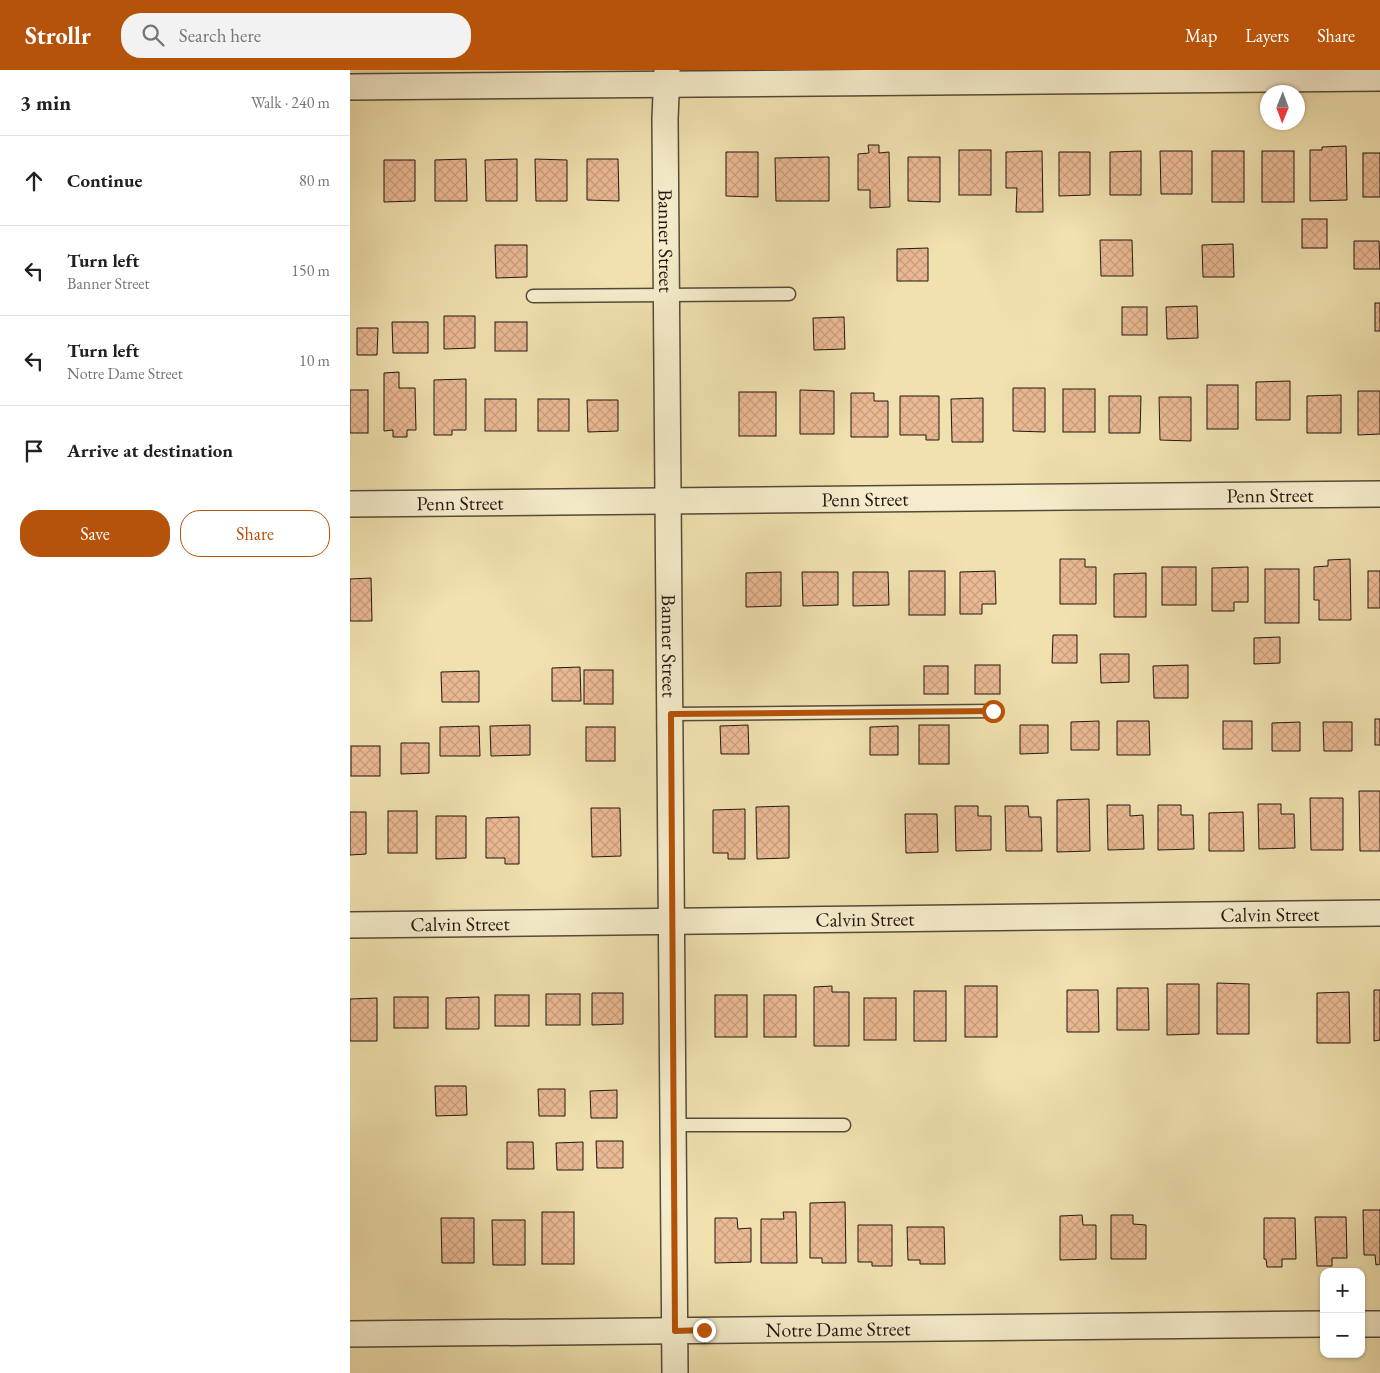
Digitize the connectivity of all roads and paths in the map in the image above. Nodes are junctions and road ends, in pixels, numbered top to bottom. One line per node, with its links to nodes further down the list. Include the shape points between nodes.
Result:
1 (667, 77): 2 (street); 3 (street); 5 (street, Banner Street)
2 (1380, 78)
3 (350, 87)
4 (789, 294): 5 (lane)
5 (666, 295): 6 (lane); 8 (street, Banner Street)
6 (533, 296)
7 (1380, 494): 8 (street, Penn Street)
8 (668, 500): 9 (street, Penn Street); 11 (street, Banner Street)
9 (350, 504)
10 (993, 711): 11 (lane)
11 (671, 714): 13 (street, Banner Street)
12 (1380, 913): 13 (street, Calvin Street)
13 (672, 922): 14 (street, Calvin Street); 15 (street, Banner Street)
14 (350, 925)
15 (673, 1125): 16 (lane); 20 (street, Banner Street)
16 (844, 1125)
17 (1320, 1324): 20 (street, Notre Dame Street)
18 (1365, 1324): 19 (street)
19 (1380, 1324)
20 (675, 1331): 21 (street, Notre Dame Street); 22 (street, Banner Street)
21 (350, 1334)
22 (675, 1373)

